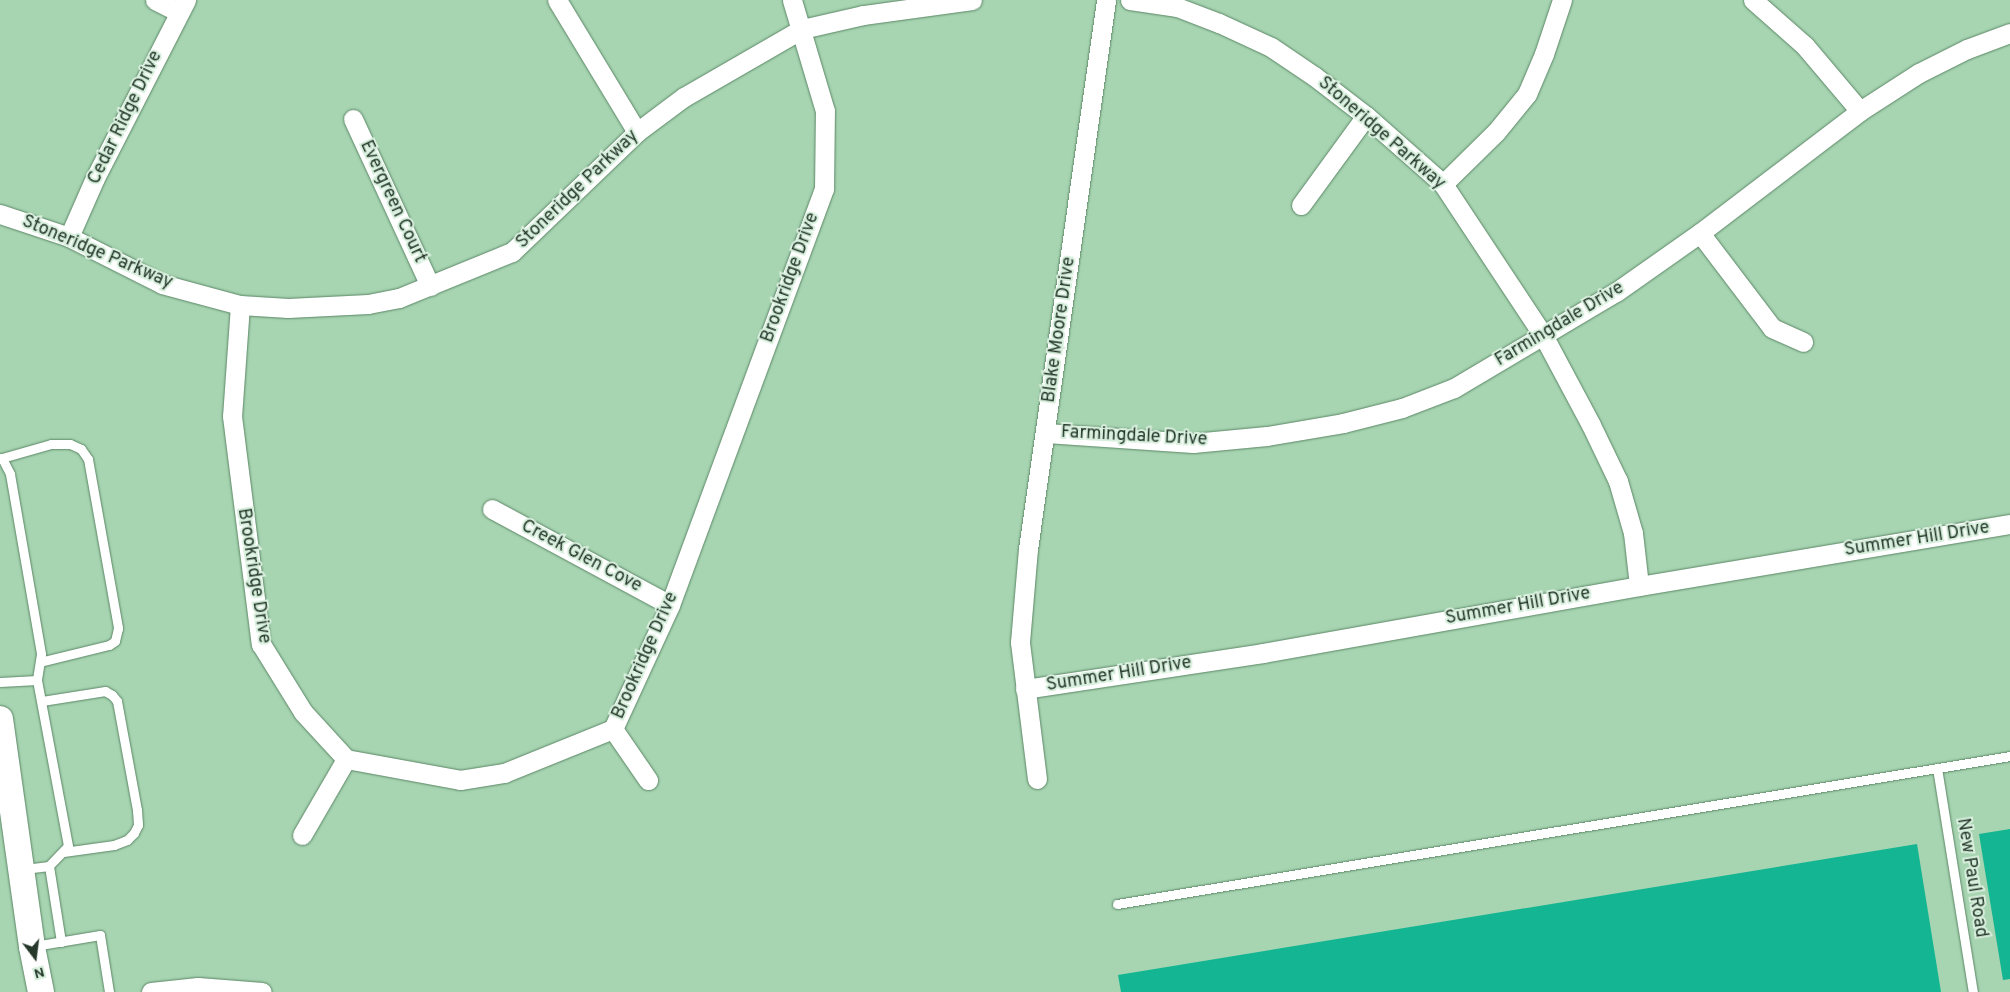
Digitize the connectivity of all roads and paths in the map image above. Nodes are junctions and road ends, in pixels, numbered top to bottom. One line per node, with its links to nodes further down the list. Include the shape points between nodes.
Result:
1 (155, 0): 9 (street)
2 (558, 0): 15 (street)
3 (792, 0): 10 (street, Brookridge Drive)
4 (972, 0): 10 (street, Stoneridge Parkway, via 863,15)
5 (1106, 0): 25 (street, Blake Moore Drive)
6 (1130, 0): 13 (street, Stoneridge Parkway, via 1177,7 1271,47)
7 (1562, 0): 16 (street, via 1527,94 1496,132)
8 (1753, 0): 12 (street, via 1805,46)
9 (182, 6): 20 (street, Cedar Ridge Drive, via 95,178)
10 (802, 29): 15 (street, Stoneridge Parkway, via 684,96); 30 (street, Brookridge Drive, via 825,111 824,189)
11 (2010, 33): 12 (street, Farmingdale Drive, via 1967,49 1919,73)
12 (1860, 111): 19 (street, Farmingdale Drive)
13 (1366, 116): 16 (street, Stoneridge Parkway); 17 (street)
14 (353, 119): 21 (street, Evergreen Court)
15 (637, 132): 21 (street, Stoneridge Parkway, via 512,252)
16 (1443, 184): 23 (street, Stoneridge Parkway)
17 (1301, 205)
18 (0, 214): 20 (street, Stoneridge Parkway)
19 (1700, 233): 23 (street, Farmingdale Drive, via 1616,292); 24 (street, via 1772,328)
20 (69, 237): 22 (street, Stoneridge Parkway, via 162,284)
21 (430, 286): 22 (street, Stoneridge Parkway, via 399,298 368,304 288,308)
22 (240, 305): 39 (street, Brookridge Drive, via 232,416 261,644 304,712)
23 (1543, 336): 25 (street, Farmingdale Drive, via 1454,388 1402,408 1344,423 1267,436 1193,443); 29 (street, Stoneridge Parkway, via 1618,481 1633,533)
24 (1803, 342)
25 (1046, 432): 34 (street, Blake Moore Drive, via 1028,549 1020,642)
26 (1, 458): 31 (lane, via 10,474); 31 (lane, via 51,444 70,444 81,449 88,459 118,628 115,641)
27 (492, 509): 30 (street, Creek Glen Cove)
28 (2010, 524): 29 (street, Summer Hill Drive)
29 (1639, 586): 34 (street, Summer Hill Drive, via 1263,653)
30 (670, 605): 37 (street, Brookridge Drive)
31 (40, 662): 32 (lane)
32 (38, 680): 33 (lane); 35 (lane)
33 (0, 682)
34 (1026, 689): 42 (street, Blake Moore Drive)
35 (42, 701): 45 (lane, via 68,846); 45 (lane, via 105,691 112,695 116,701 137,810 138,825 127,840 114,845)
36 (0, 719): 41 (main road)
37 (613, 729): 39 (street, Brookridge Drive, via 504,774 460,780); 43 (street)
38 (2010, 756): 40 (lane)
39 (346, 759): 44 (street)
40 (1937, 768): 48 (lane); 55 (lane, New Paul Road)
41 (4, 779): 47 (main road)
42 (1038, 779)
43 (648, 780)
44 (302, 835)
45 (63, 852): 46 (lane)
46 (49, 866): 47 (lane); 49 (lane)
47 (21, 869): 50 (main road)
48 (1117, 904)
49 (61, 942): 50 (lane); 52 (lane, via 100,935)
50 (32, 947): 51 (main road)
51 (41, 992)
52 (109, 992)
53 (151, 992): 54 (street, via 198,987)
54 (262, 992)
55 (1973, 992)

